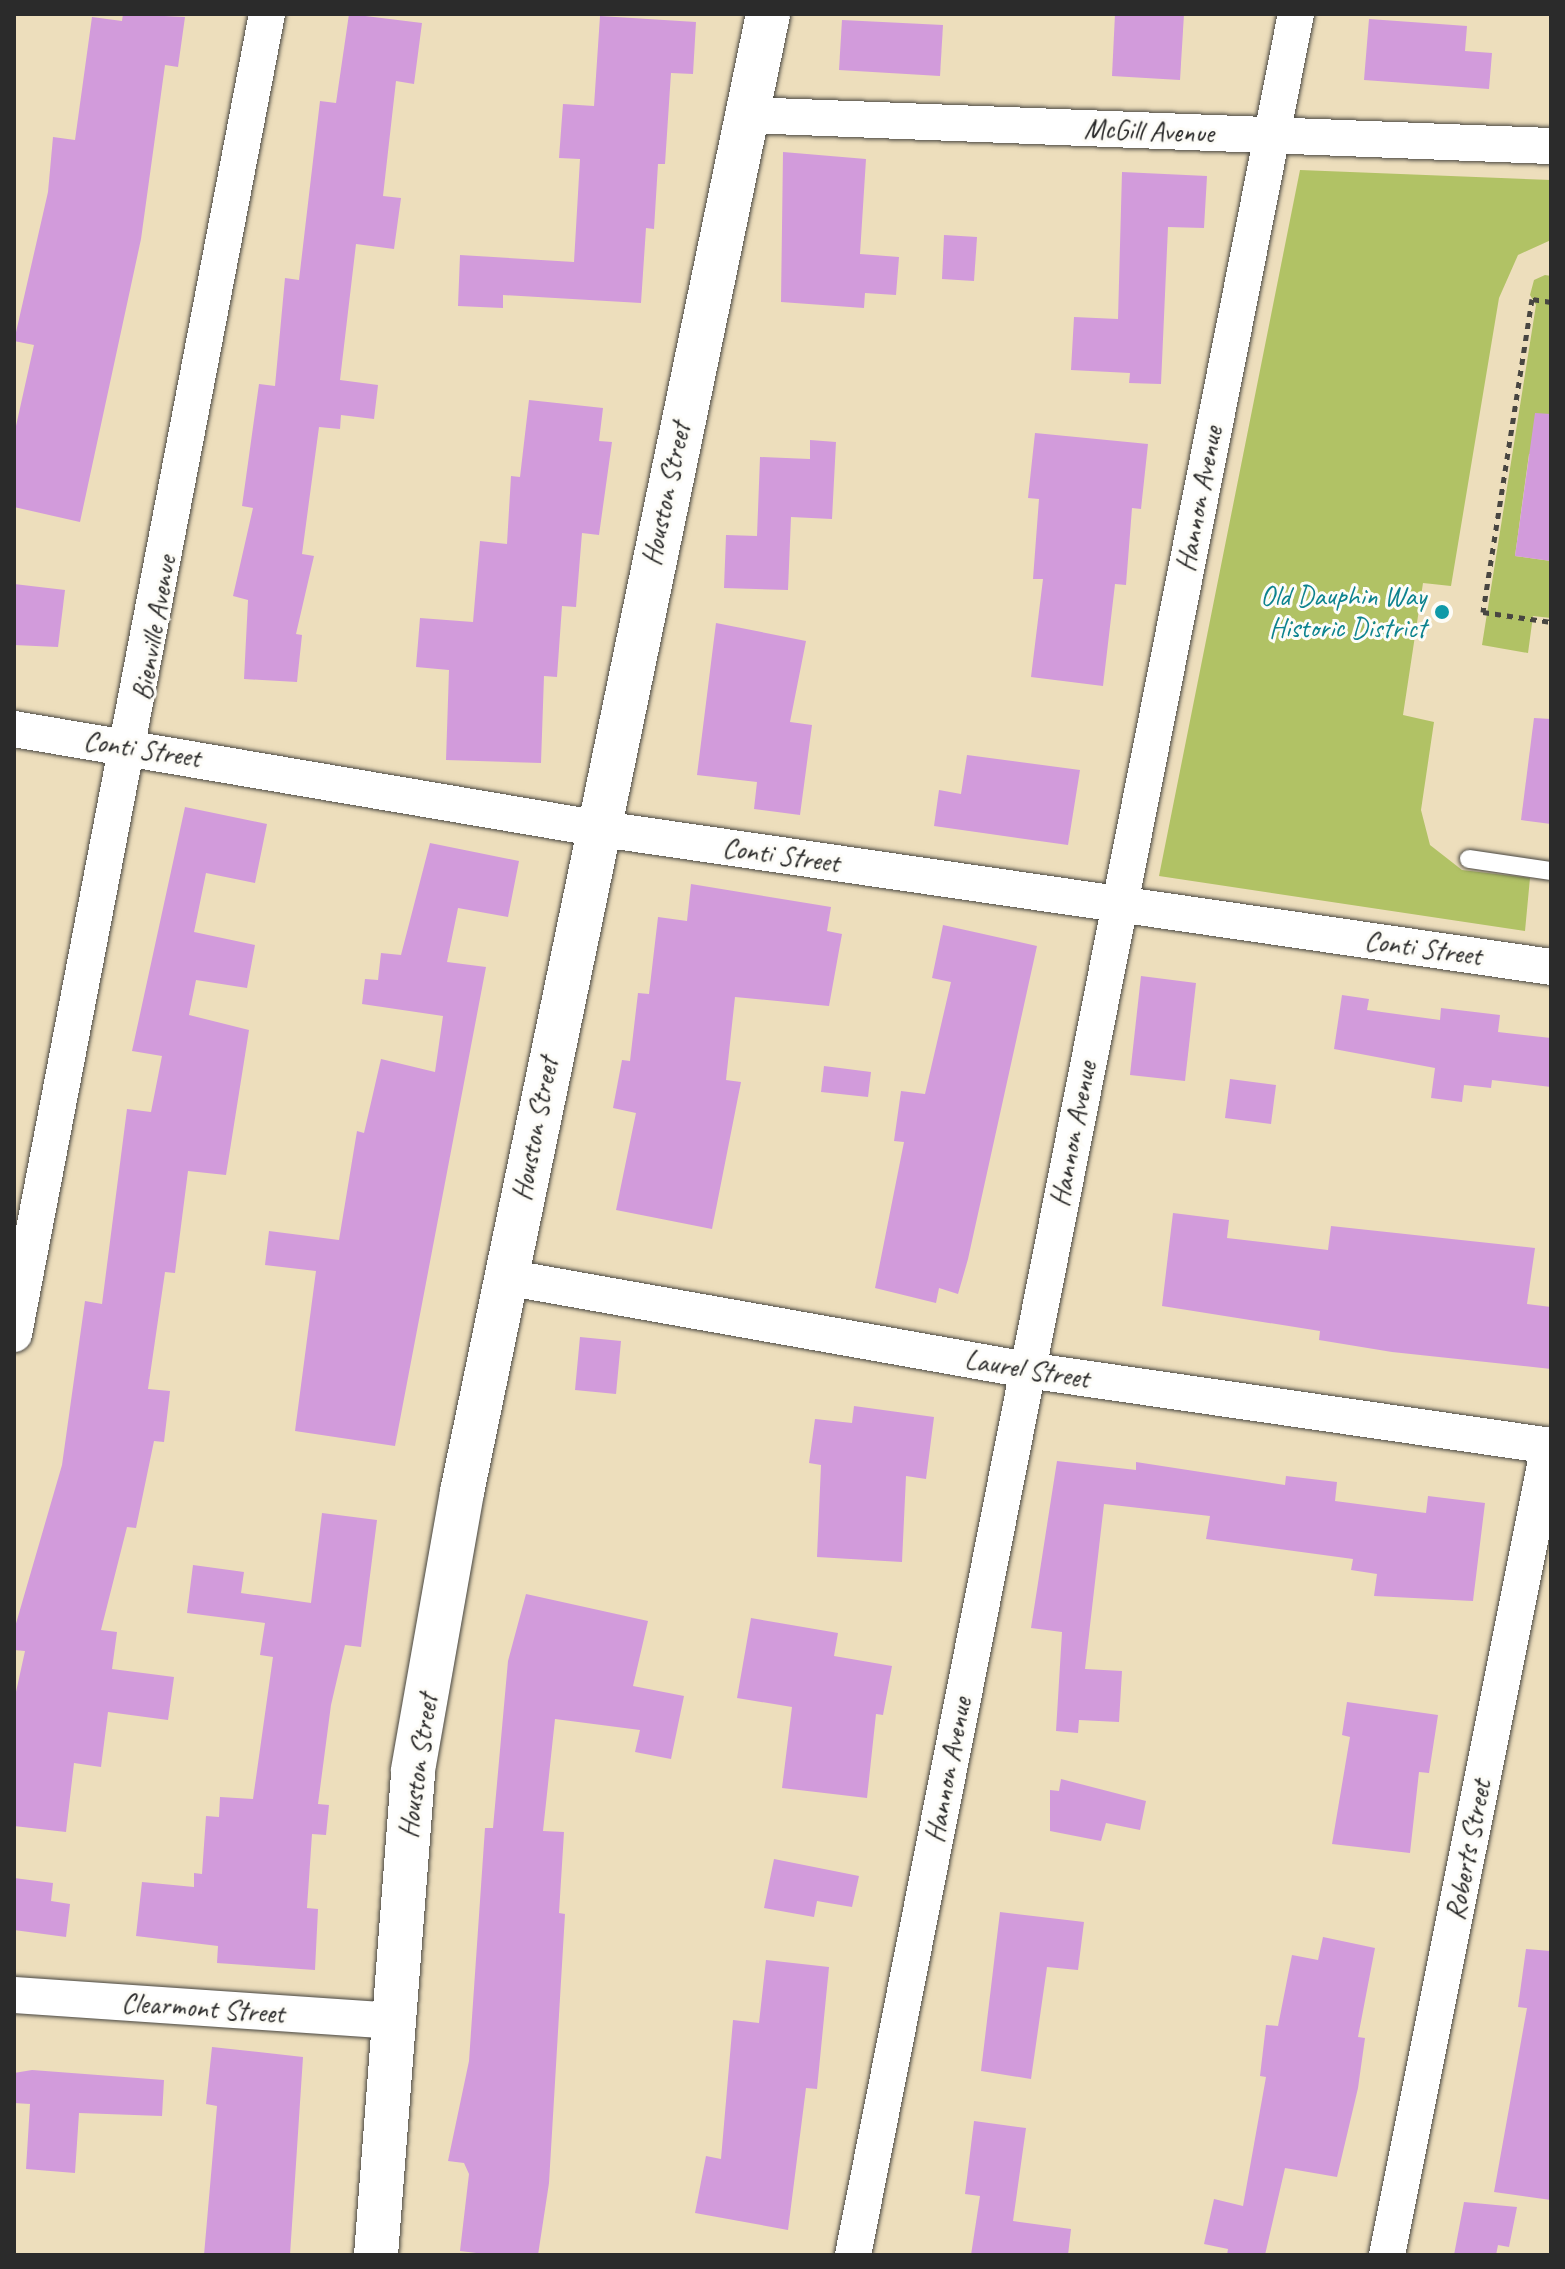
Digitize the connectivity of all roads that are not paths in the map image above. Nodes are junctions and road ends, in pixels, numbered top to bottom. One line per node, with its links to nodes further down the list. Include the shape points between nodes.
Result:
1 (267, 14): 8 (street, Bienville Avenue)
2 (768, 14): 4 (street, Houston Street)
3 (1296, 14): 5 (street, Hannon Avenue)
4 (747, 115): 5 (street, McGill Avenue); 9 (street, Houston Street)
5 (1271, 136): 6 (street, McGill Avenue); 12 (street, Hannon Avenue)
6 (1551, 146)
7 (14, 729): 8 (street, Conti Street)
8 (132, 746): 9 (street, Conti Street); 15 (street, Bienville Avenue)
9 (595, 828): 12 (street, Conti Street); 14 (street, Houston Street)
10 (1469, 859): 11 (lane)
11 (1551, 871)
12 (1119, 903): 13 (street, Conti Street); 16 (street, Hannon Avenue)
13 (1551, 967)
14 (505, 1277): 16 (street, Laurel Street); 19 (street, Houston Street, via 413,1770)
15 (14, 1334)
16 (1027, 1370): 17 (street, Laurel Street); 21 (street, Hannon Avenue)
17 (1550, 1446): 22 (street, Roberts Street)
18 (14, 1995): 19 (street, Clearmont Street)
19 (392, 2021): 20 (street, Houston Street)
20 (376, 2255)
21 (853, 2255)
22 (1387, 2255)

